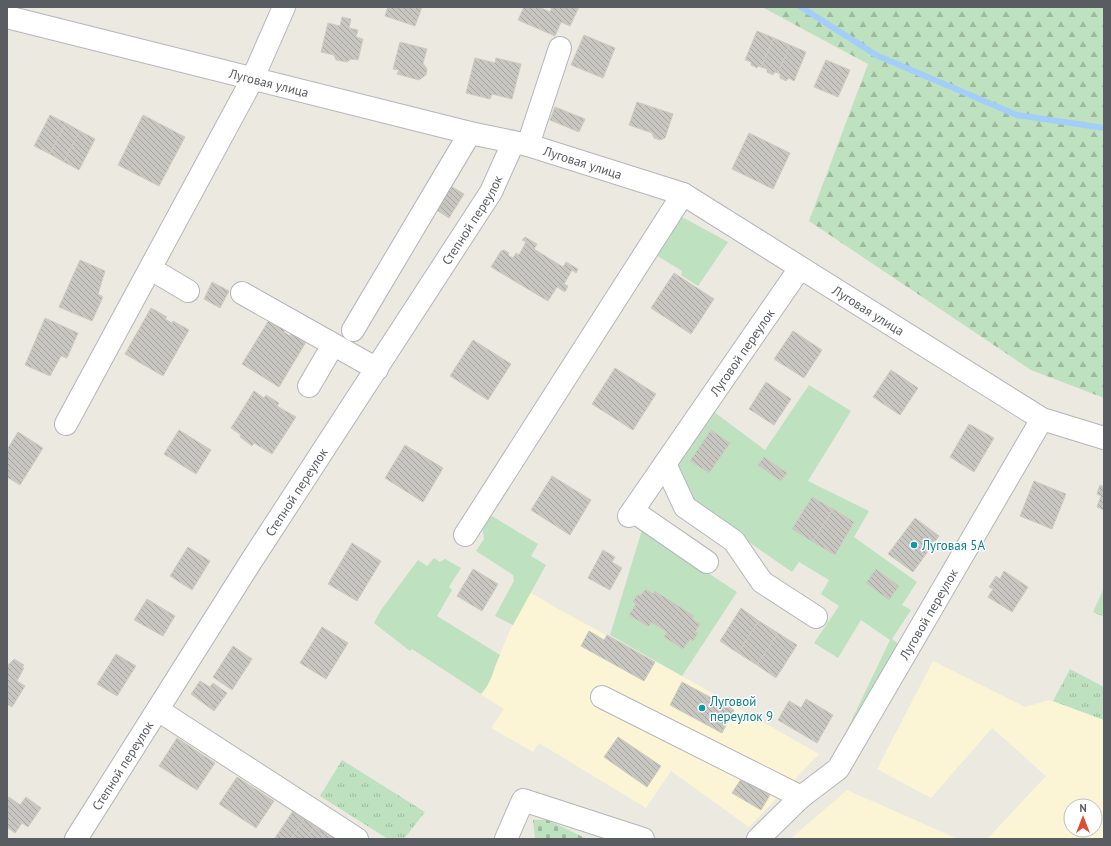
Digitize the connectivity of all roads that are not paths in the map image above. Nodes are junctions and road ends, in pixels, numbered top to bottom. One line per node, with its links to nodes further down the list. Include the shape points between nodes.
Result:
1 (284, 7): 4 (street)
2 (7, 17): 4 (street, Луговая улица)
3 (560, 48): 6 (street, Степной переулок)
4 (252, 80): 5 (street, Луговая улица); 9 (street)
5 (470, 133): 6 (street, Луговая улица); 12 (street)
6 (521, 144): 7 (street, Луговая улица); 14 (street, Степной переулок)
7 (683, 194): 8 (street, Луговая улица); 20 (street)
8 (800, 268): 16 (street, Луговая улица); 19 (street, Луговой переулок)
9 (151, 269): 10 (street); 17 (street)
10 (188, 291)
11 (242, 293): 13 (street)
12 (353, 330)
13 (333, 345): 14 (street); 15 (street)
14 (377, 369): 24 (street, Степной переулок)
15 (309, 386)
16 (1042, 419): 18 (street, Луговая улица); 25 (street, Луговой переулок, via 838,769)
17 (66, 424)
18 (1104, 438)
19 (665, 464): 21 (street, Луговой переулок, via 631,513); 22 (street, via 686,507 734,541 762,582)
20 (465, 535)
21 (707, 562)
22 (816, 617)
23 (602, 697): 25 (street)
24 (158, 710): 26 (street, Степной переулок); 27 (street)
25 (801, 797): 30 (street, Луговой переулок)
26 (76, 839)
27 (357, 839)
28 (506, 839): 29 (street, via 523,800)
29 (643, 839)
30 (758, 839)

